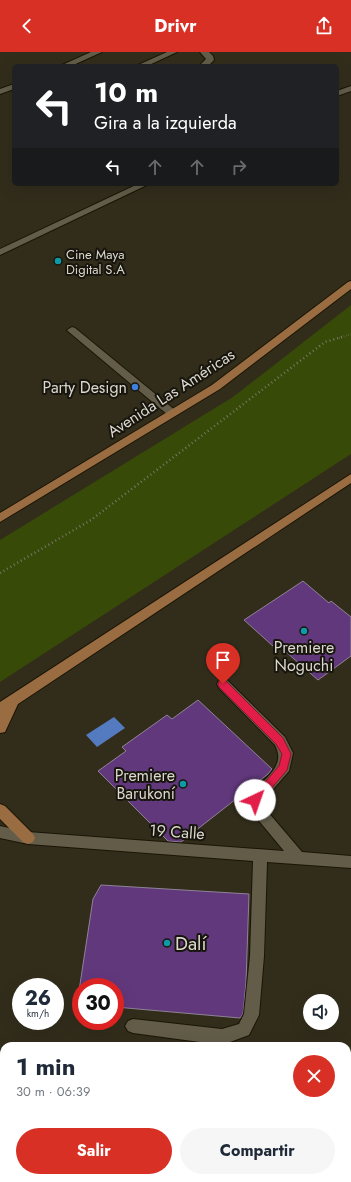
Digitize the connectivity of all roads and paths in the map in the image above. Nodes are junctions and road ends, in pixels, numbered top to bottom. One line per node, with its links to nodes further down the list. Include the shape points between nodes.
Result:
1 (98, 52): 4 (street)
2 (173, 52): 5 (street)
3 (204, 52): 6 (street, via 210,60)
4 (72, 64)
5 (145, 64)
6 (205, 64)
7 (12, 87): 8 (street)
8 (0, 92)
9 (141, 186): 10 (street)
10 (0, 252)
11 (351, 284): 14 (main road, Avenida Las Américas, via 216,387)
12 (72, 330): 14 (street)
13 (351, 334): 17 (path, via 325,342 90,520)
14 (172, 413): 16 (main road, Avenida Las Américas)
15 (351, 478): 19 (main road)
16 (0, 518)
17 (0, 573)
18 (223, 684): 26 (street, via 280,741 286,754 284,767 255,800 256,807)
19 (13, 701): 20 (main road); 21 (main road)
20 (0, 709)
21 (0, 728)
22 (0, 810): 24 (main road)
23 (0, 832): 24 (street, 19 Calle)
24 (28, 838): 25 (street, 19 Calle)
25 (260, 855): 26 (street, 19 Calle); 28 (street, via 257,956 251,1015 244,1030 222,1037)
26 (298, 858): 27 (street, 19 Calle)
27 (351, 862)
28 (133, 1026)

